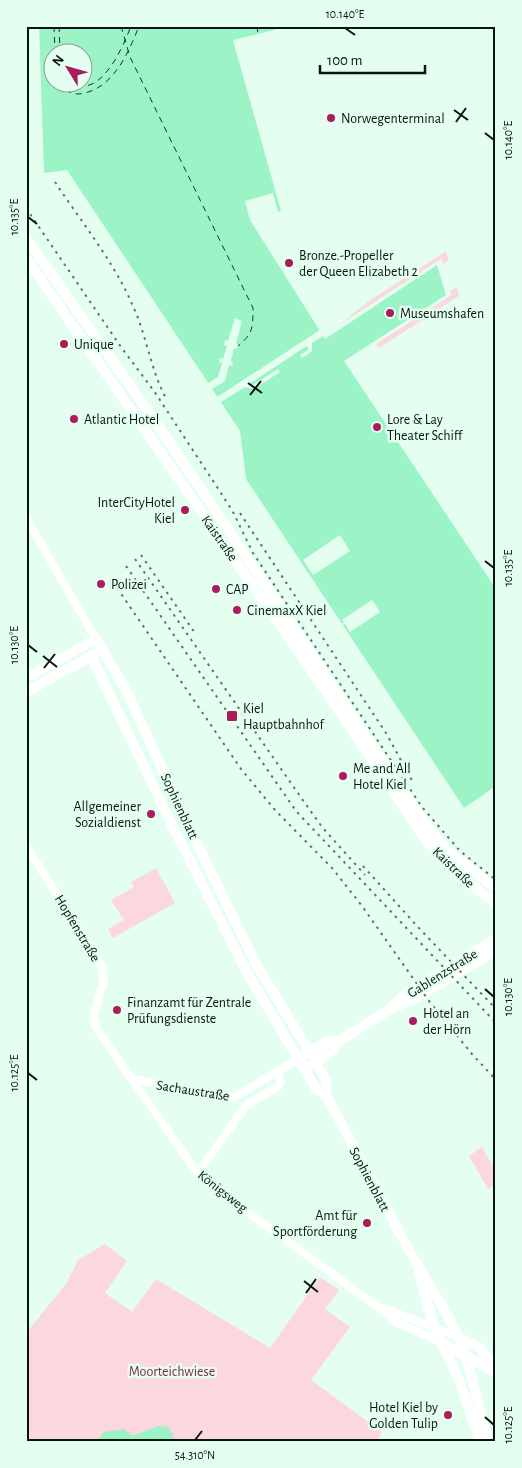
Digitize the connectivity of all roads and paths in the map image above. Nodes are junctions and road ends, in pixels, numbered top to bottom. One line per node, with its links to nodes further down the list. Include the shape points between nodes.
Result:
1 (26, 238): 11 (main road, Kaistraße, via 164,434 433,834 464,865)
2 (26, 258): 12 (main road, Kaistraße, via 418,829 459,876)
3 (26, 518): 4 (street, Sophienblatt)
4 (96, 638): 5 (main road); 6 (main road, Sophienblatt)
5 (85, 644): 7 (street, Sophienblatt); 8 (main road)
6 (102, 649): 7 (main road); 18 (main road, Sophienblatt, via 126,690 256,964)
7 (91, 656): 9 (main road); 19 (main road, Sophienblatt, via 244,968)
8 (26, 678)
9 (26, 692)
10 (26, 846): 16 (street, Hopfenstraße, via 102,968 104,981)
11 (496, 888)
12 (496, 903)
13 (496, 939): 15 (main road, Gablenzstraße)
14 (496, 950): 15 (main road, Gablenzstraße)
15 (411, 995): 17 (main road, Gablenzstraße)
16 (94, 1016): 23 (street, Königsweg, via 97,1029)
17 (338, 1042): 18 (main road, Gablenzstraße, via 330,1040); 20 (main road, Gablenzstraße, via 334,1049)
18 (309, 1052): 19 (main road, Gablenzstraße); 20 (main road, Sophienblatt)
19 (298, 1059): 21 (main road, Sophienblatt); 22 (street, Sachaustraße)
20 (315, 1062): 21 (main road, Gablenzstraße); 24 (main road, Sophienblatt, via 326,1081)
21 (304, 1069): 24 (main road, Sophienblatt, via 316,1089)
22 (277, 1072): 23 (street, Sachaustraße, via 228,1098); 25 (street, via 281,1081 279,1086 244,1108)
23 (132, 1079): 25 (street, Königsweg)
24 (326, 1095): 26 (main road, Sophienblatt)
25 (198, 1173): 27 (street, Königsweg)
26 (416, 1262): 28 (main road, Sophienblatt); 29 (main road, Sophienblatt)
27 (375, 1305): 28 (street, Königsweg); 30 (street, Königsweg, via 396,1322)
28 (434, 1326): 29 (street, Königsweg); 30 (main road, Sophienblatt)
29 (458, 1337): 31 (main road, Sophienblatt); 32 (main road, via 480,1348)
30 (441, 1342): 31 (main road); 34 (main road, Sophienblatt, via 459,1380)
31 (466, 1356): 33 (main road); 35 (main road, Sophienblatt)
32 (496, 1367)
33 (496, 1372)
34 (480, 1442)
35 (488, 1442)

